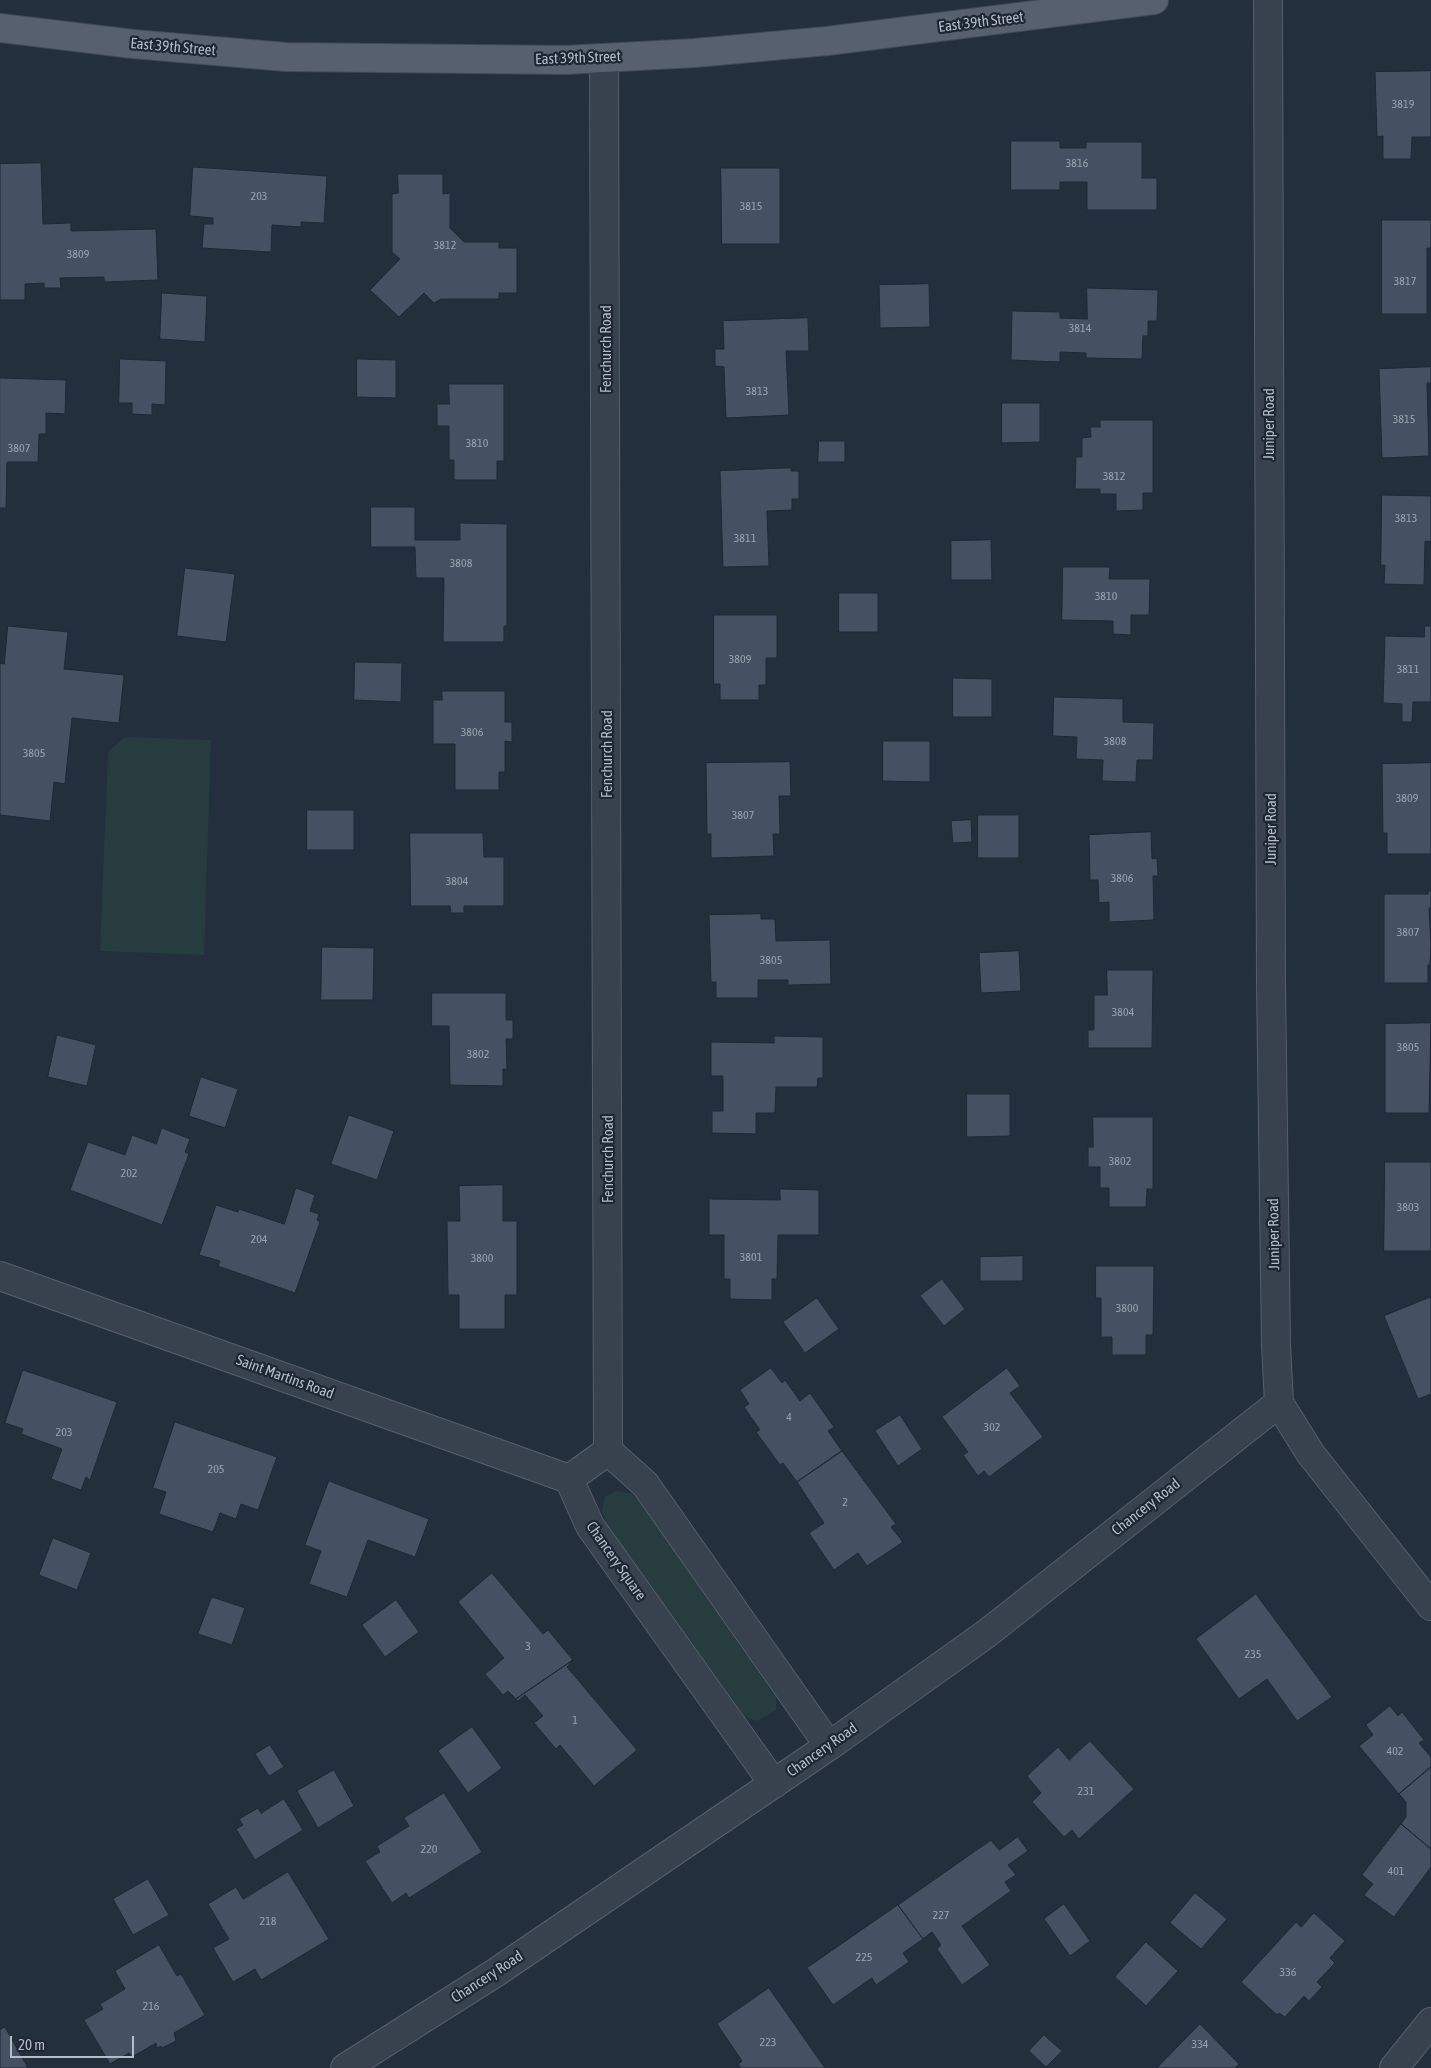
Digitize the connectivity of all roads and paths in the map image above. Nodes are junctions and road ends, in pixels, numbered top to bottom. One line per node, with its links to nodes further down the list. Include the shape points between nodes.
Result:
1 (1154, 0): 4 (main road, East 39th Street, via 827,41)
2 (1268, 0): 6 (street, Juniper Road, via 1271,984)
3 (0, 28): 4 (main road, East 39th Street, via 133,44 286,56 508,60)
4 (604, 58): 7 (street, Fenchurch Road)
5 (0, 1276): 8 (street, Saint Martins Road)
6 (1279, 1403): 9 (street, Juniper Road, via 1310,1453); 10 (street, Chancery Road, via 986,1634)
7 (608, 1451): 8 (street); 10 (street, via 645,1484)
8 (569, 1479): 11 (street, Chancery Square, via 590,1526)
9 (1431, 1606)
10 (829, 1746): 11 (street, Chancery Road)
11 (774, 1784): 13 (street, Chancery Road, via 495,1973)
12 (1431, 2022): 14 (street)
13 (344, 2068)
14 (1394, 2068)

